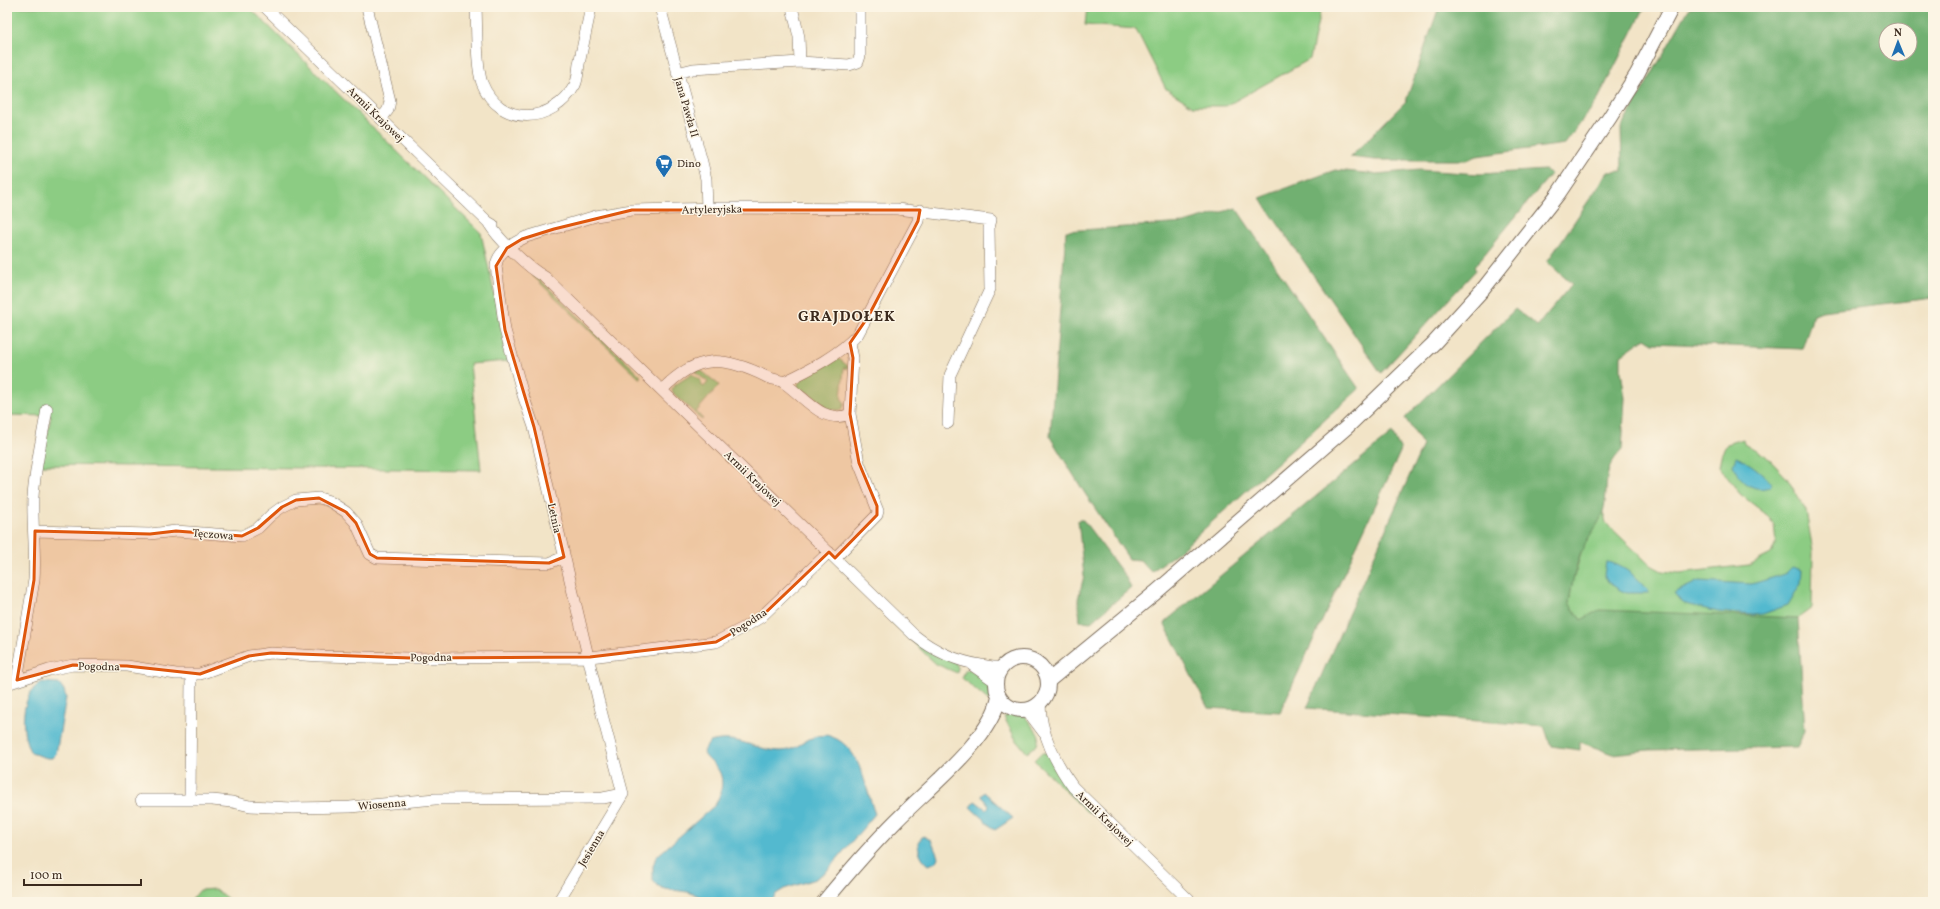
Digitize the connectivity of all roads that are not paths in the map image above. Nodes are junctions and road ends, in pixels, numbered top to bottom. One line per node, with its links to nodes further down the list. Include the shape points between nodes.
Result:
1 (265, 7): 11 (street, Armii Krajowej)
2 (367, 7): 11 (street, via 390,101 388,110)
3 (476, 7): 4 (street, via 482,83 502,109 531,116 548,111 559,104 576,83)
4 (591, 7)
5 (660, 7): 10 (street, Jana Pawła II)
6 (792, 7): 9 (street, via 799,37)
7 (860, 7): 9 (street, via 858,62 849,65)
8 (1672, 7): 25 (main road, via 1614,111 1558,194 1484,288 1434,343 1341,432 1150,598)
9 (800, 62): 10 (street, via 692,69)
10 (677, 73): 12 (street, Jana Pawła II, via 706,179)
11 (381, 118): 14 (street, Armii Krajowej, via 488,222 493,232)
12 (707, 209): 13 (street, Artyleryjska); 14 (street, Artyleryjska, via 632,210 596,216 526,237)
13 (920, 210): 15 (street, via 918,221 868,317); 20 (street, Artyleryjska, via 991,220 990,289 950,375)
14 (512, 245): 17 (street, Armii Krajowej, via 540,268 545,278); 23 (street, Letnia, via 496,262 505,330 534,428)
15 (850, 343): 16 (street); 19 (street, via 853,358)
16 (784, 382): 17 (street, via 737,364 716,361 690,368); 19 (street, via 807,404 842,417)
17 (662, 390): 22 (street, Armii Krajowej)
18 (47, 409): 21 (street, via 36,466 33,504)
19 (850, 414): 22 (street, via 859,463 878,511 877,515)
20 (948, 423)
21 (35, 531): 23 (street, Tęczowa, via 142,534 176,531 242,536 258,528 271,515 296,500 319,498 346,512 356,523 370,554 377,558 549,563); 31 (street, via 34,580)
22 (832, 555): 24 (street, Pogodna, via 761,617 716,642); 26 (street, Armii Krajowej, via 923,642 945,655)
23 (564, 557): 24 (street, Letnia)
24 (590, 657): 29 (street, Pogodna, via 410,658 271,653 249,656 200,674); 38 (street, Letnia, via 599,703)
25 (1075, 658): 27 (main road); 30 (main road)
26 (970, 664): 28 (street, Armii Krajowej); 32 (street, Armii Krajowej)
27 (1041, 666): 28 (main road, via 1030,659 1021,658); 30 (main road)
28 (1002, 667): 32 (main road)
29 (191, 674): 31 (street, Pogodna, via 127,666 73,665); 40 (street)
30 (1048, 681): 34 (main road, via 1046,693)
31 (12, 682)
32 (996, 682): 33 (main road)
33 (1000, 697): 35 (main road); 36 (main road)
34 (1040, 703): 35 (main road); 37 (street, Armii Krajowej)
35 (1018, 709): 36 (main road, via 1008,710); 37 (street, Armii Krajowej, via 1029,713)
36 (988, 725): 42 (main road, via 953,765 874,843)
37 (1045, 734): 43 (street, Armii Krajowej, via 1073,787)
38 (623, 794): 40 (street, Wiosenna, via 603,798 435,800 340,807 265,807); 41 (street, Jesienna)
39 (141, 800): 40 (street, Wiosenna)
40 (190, 800)
41 (558, 902)
42 (824, 902)
43 (1191, 902)

